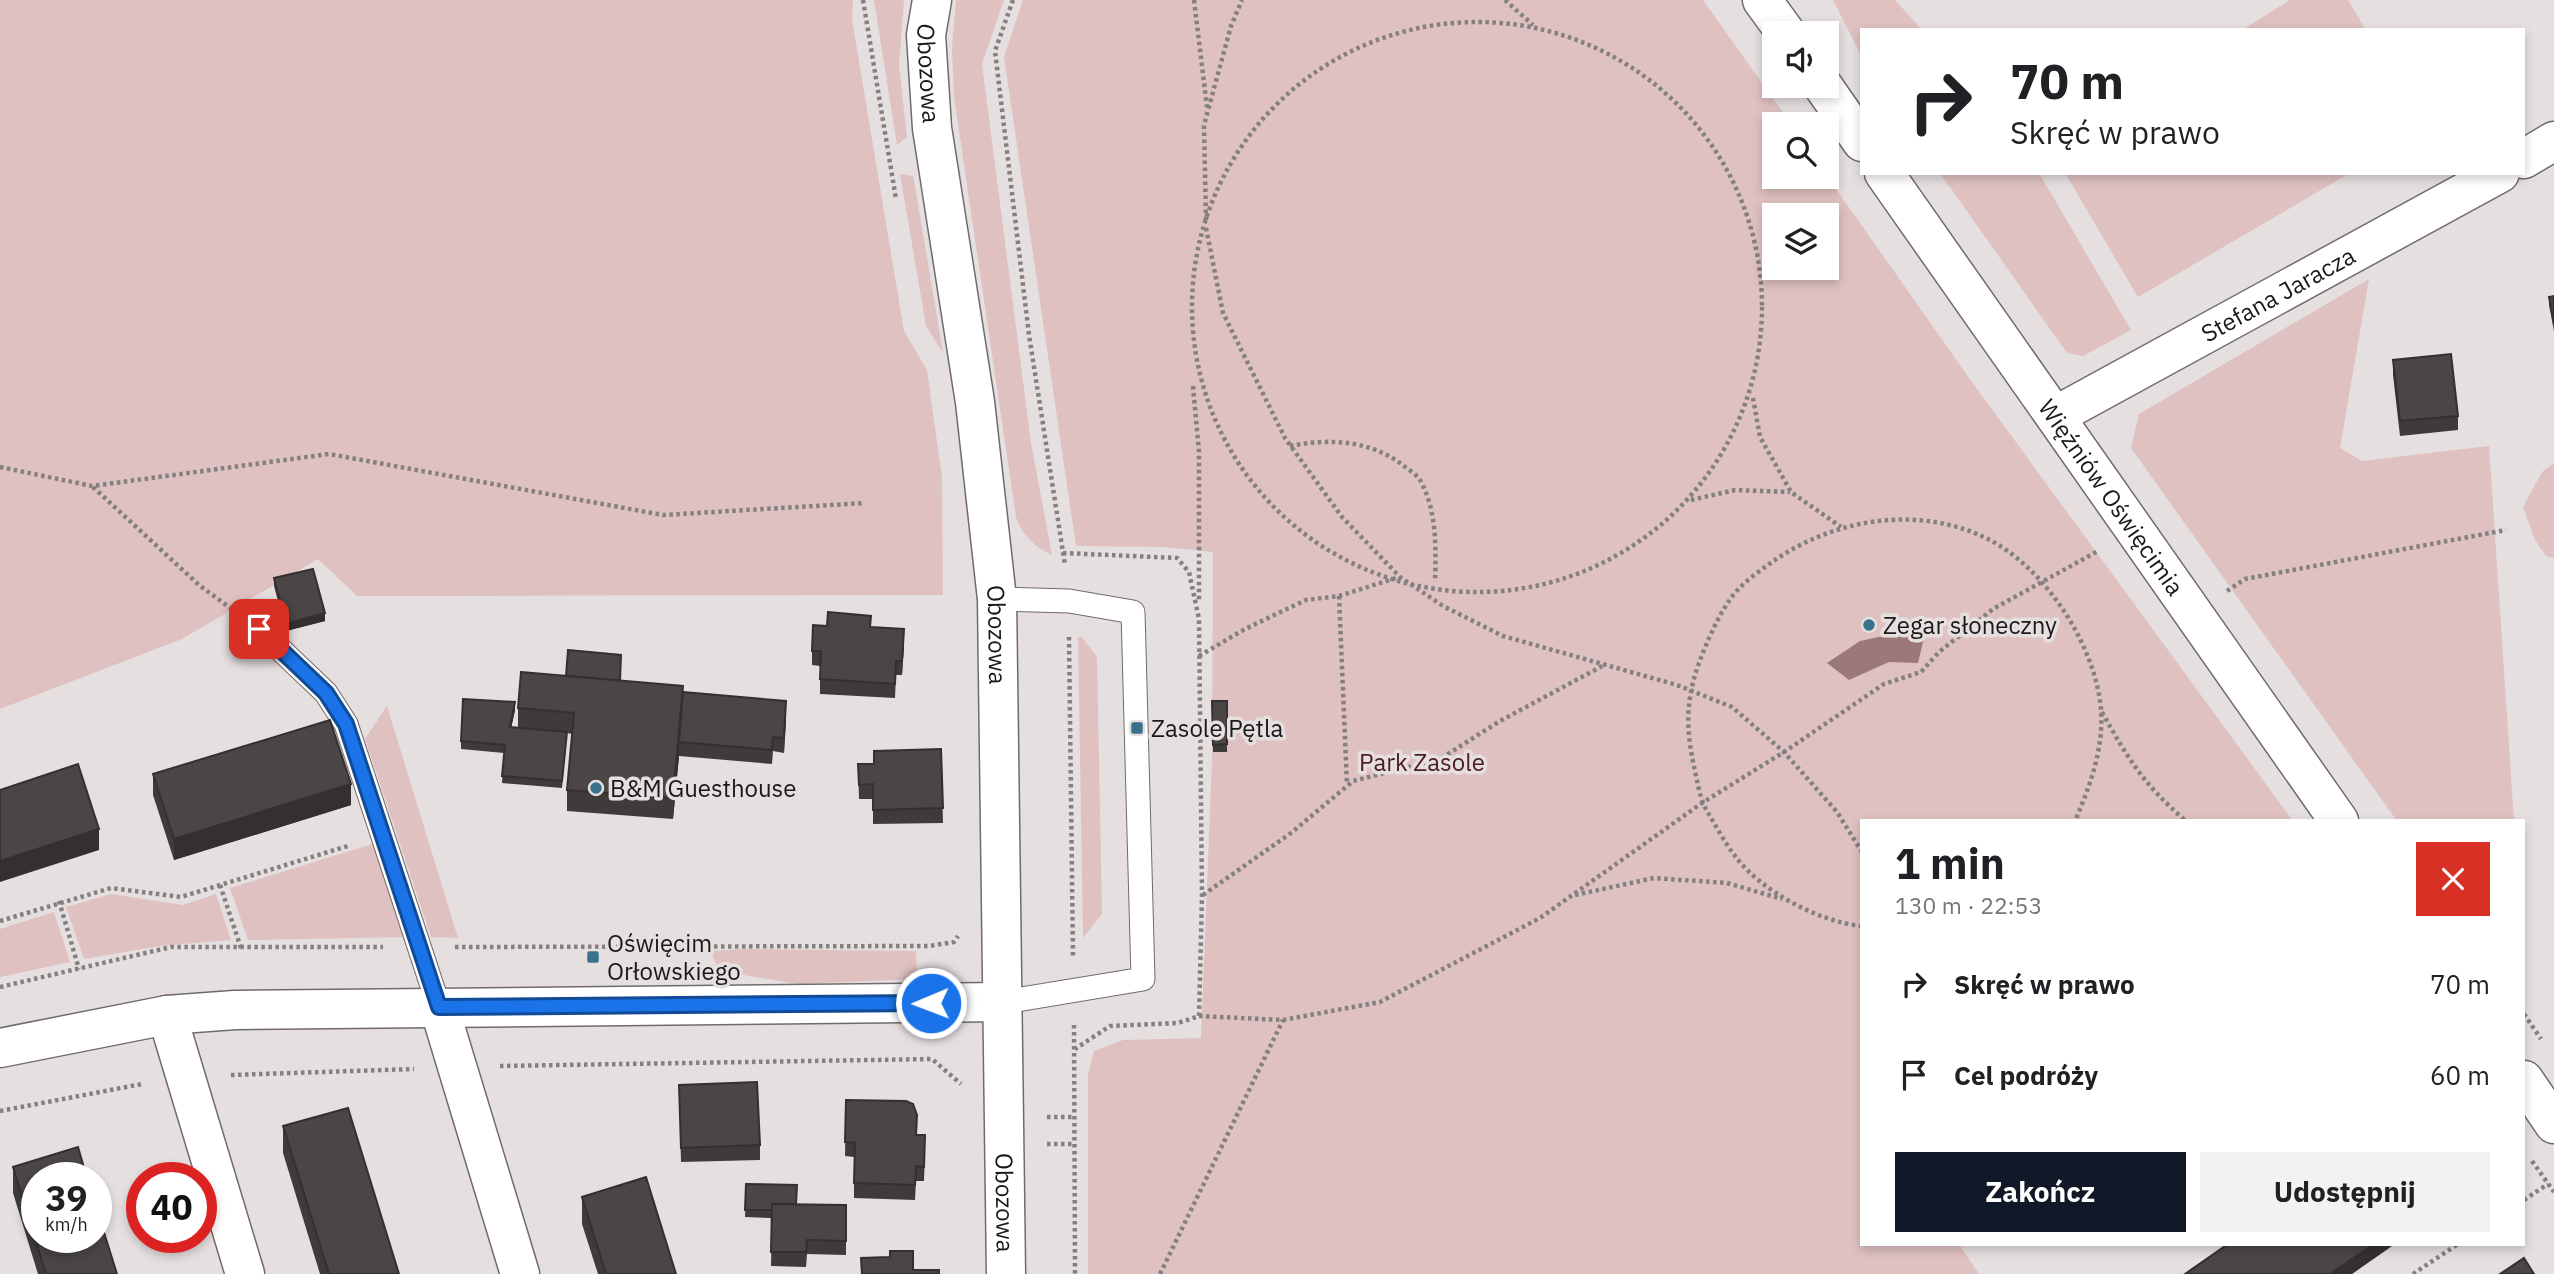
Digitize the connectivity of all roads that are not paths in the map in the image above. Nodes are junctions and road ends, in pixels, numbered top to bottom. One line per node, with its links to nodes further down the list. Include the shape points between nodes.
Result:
1 (932, 0): 11 (street, Obozowa, via 926,35 932,128 975,402)
2 (1762, 0): 3 (street)
3 (1777, 21)
4 (1831, 98): 5 (street)
5 (1860, 139)
6 (2554, 141): 7 (street)
7 (2525, 158)
8 (1885, 175): 10 (street, Więźniów Oświęcimia)
9 (2496, 175): 10 (street, Stefana Jaracza)
10 (2055, 416): 13 (street, Więźniów Oświęcimia)
11 (998, 600): 14 (street, Obozowa); 14 (lane, via 1069,601 1133,612 1143,979)
12 (259, 629): 15 (lane, via 326,693 346,724)
13 (2338, 819)
14 (1004, 1002): 15 (street); 22 (street, Obozowa)
15 (439, 1007): 16 (street); 21 (street)
16 (167, 1015): 17 (street); 20 (street)
17 (0, 1048)
18 (2525, 1081): 19 (street)
19 (2554, 1124)
20 (245, 1274)
21 (520, 1274)
22 (1006, 1274)

